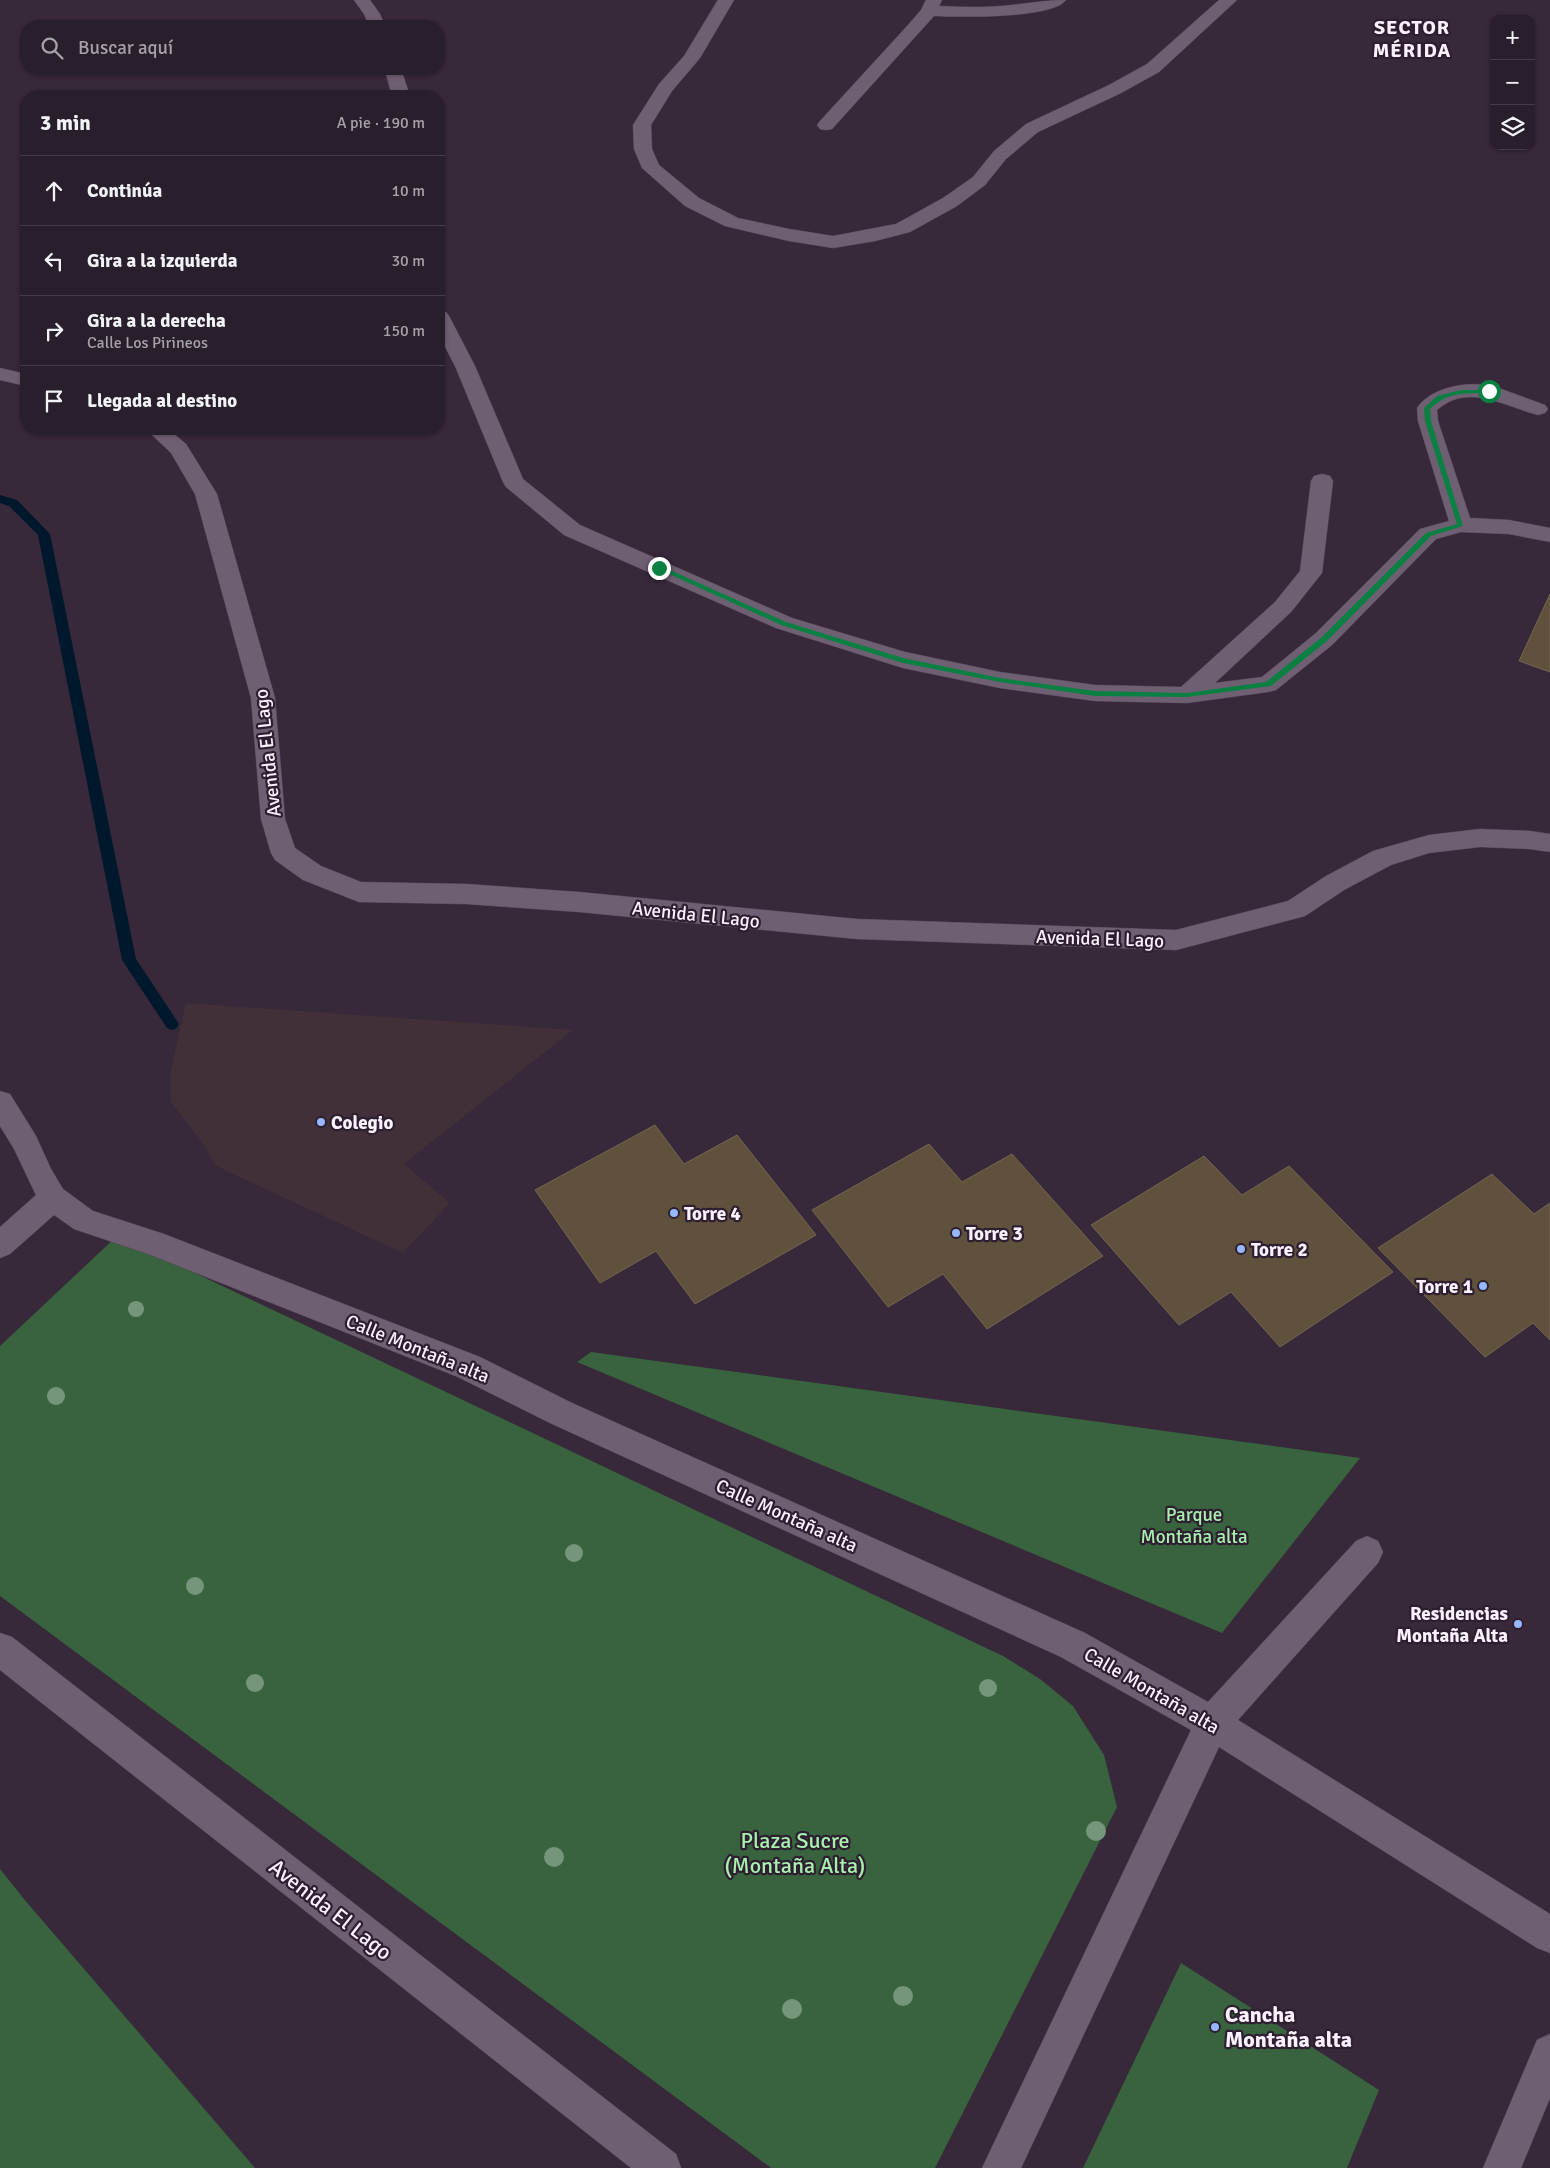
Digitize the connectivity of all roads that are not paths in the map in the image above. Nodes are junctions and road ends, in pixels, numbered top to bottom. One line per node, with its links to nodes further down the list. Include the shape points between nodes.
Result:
1 (362, 0): 6 (street)
2 (726, 0): 4 (street, via 691,58 665,88 642,125 643,150 651,168 692,202 732,222 833,242 903,228 950,202 979,181 1000,155 1032,128 1154,68)
3 (1058, 0): 5 (street, via 1008,10 965,12)
4 (1229, 0)
5 (931, 6): 9 (street, via 914,30)
6 (374, 20)
7 (395, 75): 8 (street)
8 (399, 90)
9 (826, 125)
10 (445, 328): 18 (street, via 465,366 514,482 572,530 784,624 903,660 1000,680 1095,693)
11 (0, 374): 12 (street)
12 (20, 379)
13 (1538, 409): 16 (street, via 1489,391 1439,397 1427,408 1428,421)
14 (163, 435): 19 (street, Avenida El Lago, via 179,449 206,494 263,698 273,819 284,853 312,873 359,892 466,894 580,902 857,929 1176,940 1296,909 1382,858 1429,844 1480,838)
15 (1322, 481): 18 (street, via 1311,573 1282,607)
16 (1460, 525): 17 (street, via 1509,527); 18 (street, via 1428,534 1324,639 1268,684)
17 (1550, 535)
18 (1187, 695)
19 (1550, 843)
20 (0, 1102): 21 (street)
21 (53, 1198): 22 (street); 25 (street, Calle Montaña alta, via 84,1220 154,1243 469,1367 561,1413 1073,1645)
22 (0, 1245)
23 (1367, 1552): 25 (street)
24 (0, 1649): 28 (street, Avenida El Lago)
25 (1212, 1724): 26 (street, Calle Montaña alta); 29 (street)
26 (1550, 1935)
27 (1550, 2053): 30 (street)
28 (662, 2168)
29 (1001, 2168)
30 (1502, 2168)

